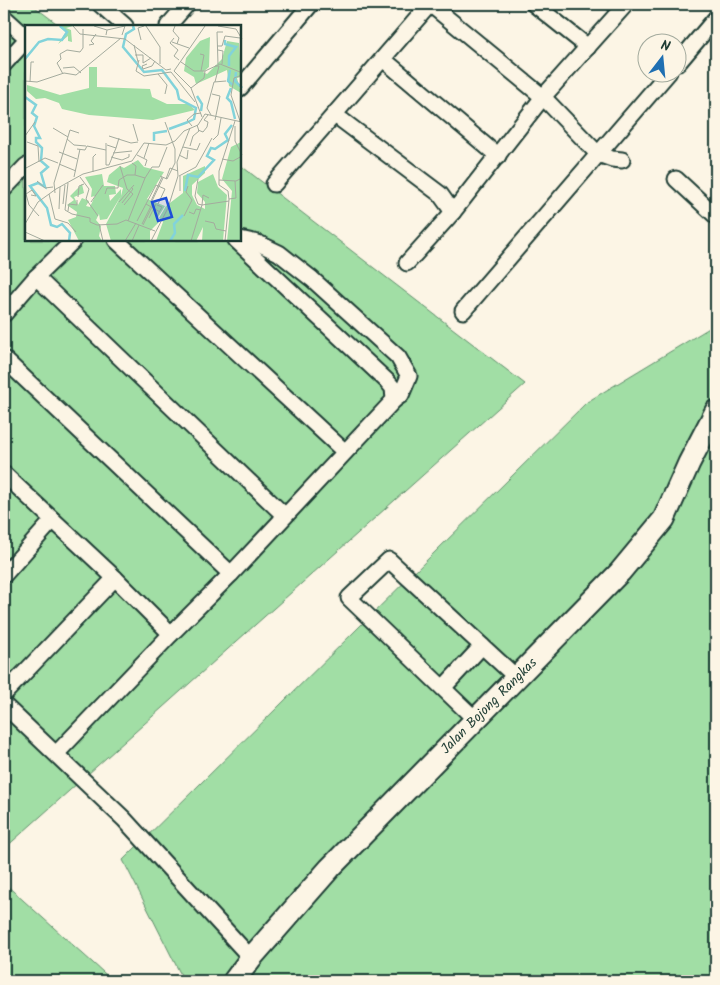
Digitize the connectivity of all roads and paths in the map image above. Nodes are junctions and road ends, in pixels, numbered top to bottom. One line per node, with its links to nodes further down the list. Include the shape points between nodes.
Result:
1 (100, 4): 9 (street)
2 (187, 4): 10 (street)
3 (311, 4): 18 (street)
4 (430, 4): 15 (street); 19 (street)
5 (534, 4): 13 (street)
6 (626, 4): 13 (street)
7 (4, 17): 11 (street)
8 (716, 18): 14 (street)
9 (123, 25)
10 (169, 25)
11 (25, 37)
12 (25, 39): 16 (street)
13 (588, 47): 19 (street)
14 (688, 51)
15 (383, 59): 20 (street); 22 (street)
16 (4, 64)
17 (660, 82): 21 (street)
18 (241, 87)
19 (543, 98): 21 (street); 22 (street)
20 (335, 115): 26 (street); 28 (street, via 440,194)
21 (598, 154): 23 (street); 36 (street)
22 (498, 156): 28 (street)
23 (622, 160)
24 (25, 167): 27 (street)
25 (676, 179): 29 (street)
26 (274, 184)
27 (4, 189)
28 (453, 212): 34 (street)
29 (716, 216)
30 (241, 240): 39 (street, via 258,243 279,253 398,357 409,376 401,395)
31 (73, 241): 35 (street)
32 (117, 241): 41 (street)
33 (239, 241): 39 (street, via 387,380 393,388)
34 (407, 263)
35 (36, 277): 37 (street); 43 (street)
36 (464, 311)
37 (4, 314)
38 (4, 359): 45 (street)
39 (394, 400): 41 (street)
40 (716, 411): 50 (main road, Jalan Bojong Rangkas, via 664,519 620,572)
41 (345, 452): 43 (street)
42 (4, 474): 44 (street)
43 (285, 516): 45 (street)
44 (53, 520): 46 (street); 47 (street)
45 (231, 574): 48 (street)
46 (4, 575)
47 (115, 578): 48 (street); 52 (street)
48 (171, 634): 55 (street)
49 (482, 646): 50 (street); 51 (street); 51 (street, via 389,560 349,598)
50 (517, 678): 54 (main road, Jalan Bojong Rangkas)
51 (443, 688): 54 (street)
52 (4, 694)
53 (4, 705): 55 (street)
54 (476, 720): 56 (main road, Jalan Bojong Rangkas, via 330,868)
55 (56, 754): 56 (street, via 124,819)
56 (251, 958): 57 (main road, Jalan Bojong Rangkas)
57 (234, 981)

